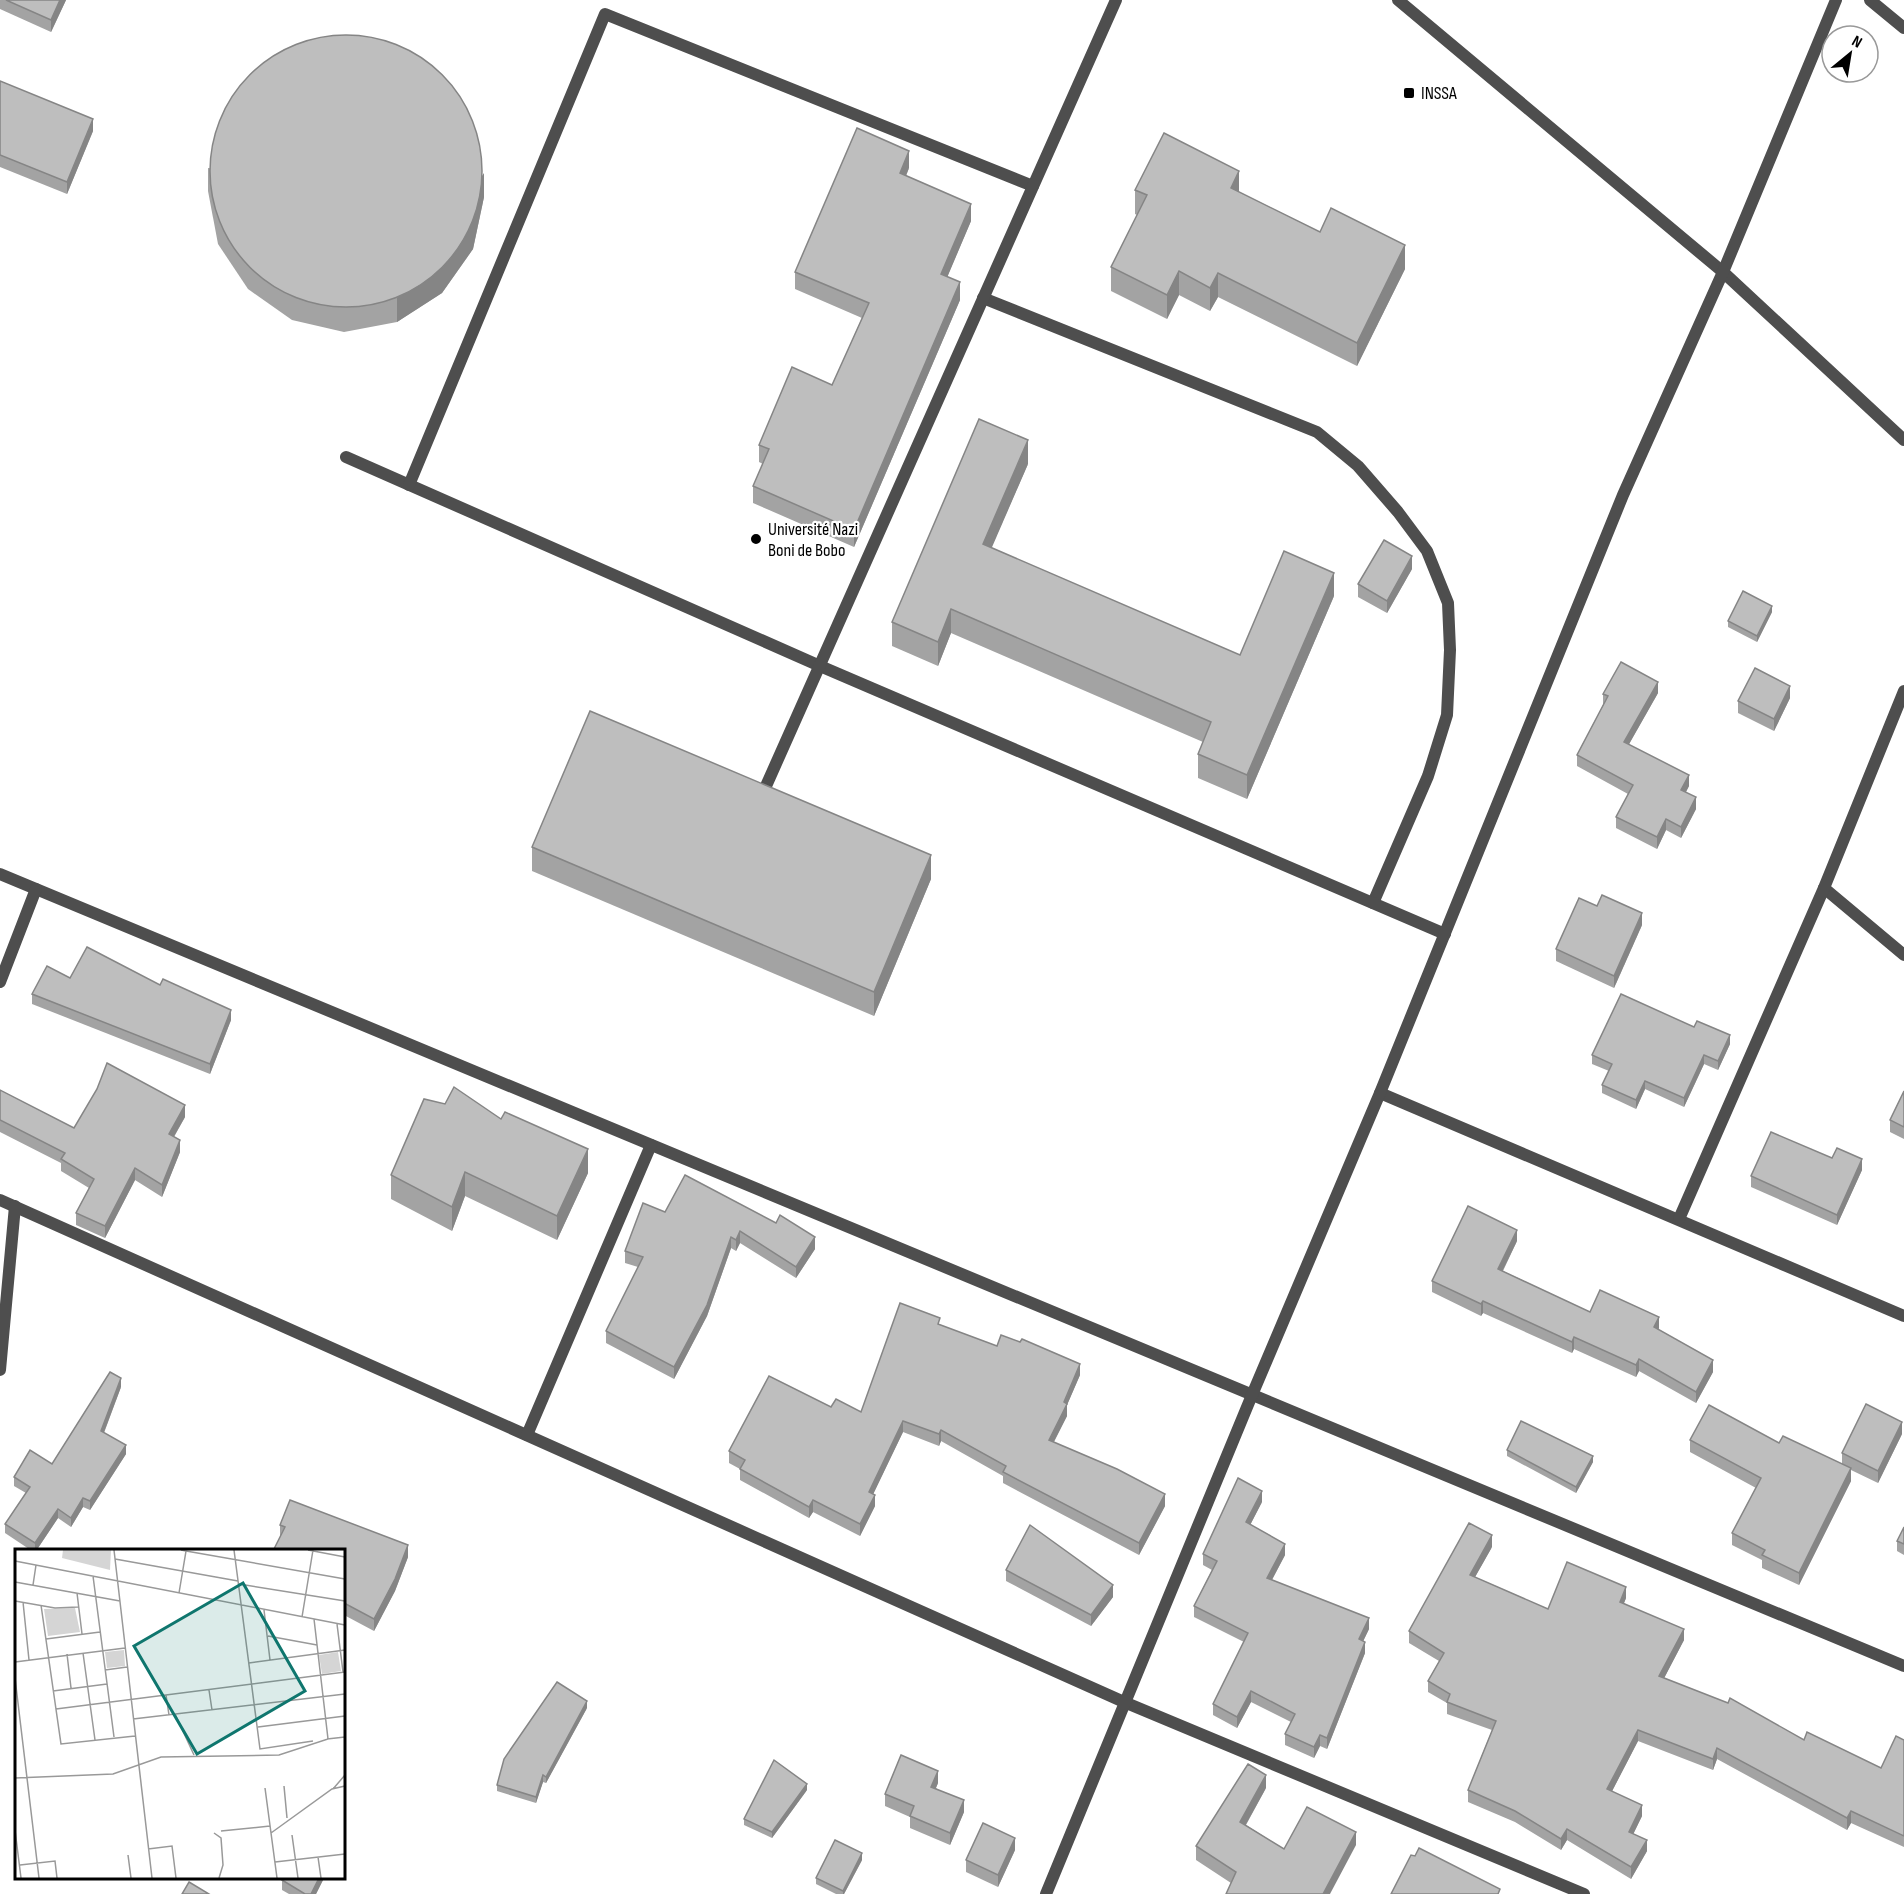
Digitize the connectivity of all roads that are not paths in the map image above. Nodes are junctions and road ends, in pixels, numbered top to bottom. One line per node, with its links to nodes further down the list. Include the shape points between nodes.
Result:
1 (1116, 0): 6 (street)
2 (1398, 0): 7 (street)
3 (1836, 0): 7 (street)
4 (1870, 0): 5 (street)
5 (1904, 28)
6 (1033, 186): 8 (street); 11 (street, via 605,14)
7 (1723, 272): 9 (street); 19 (street, via 1623,495)
8 (983, 298): 12 (street); 18 (street, via 1317,432 1358,466 1427,551 1448,603 1447,715 1428,776)
9 (1904, 440)
10 (346, 457): 11 (street)
11 (409, 485): 12 (street)
12 (820, 666): 14 (street); 18 (street)
13 (1904, 691): 16 (street)
14 (762, 795)
15 (0, 874): 17 (street)
16 (1824, 888): 20 (street); 26 (street)
17 (36, 890): 21 (street); 23 (street)
18 (1373, 903): 19 (street)
19 (1445, 934): 22 (street)
20 (1904, 955)
21 (0, 982)
22 (1380, 1093): 26 (street); 29 (street)
23 (651, 1145): 29 (street); 30 (street)
24 (0, 1200): 25 (street)
25 (15, 1206): 28 (street); 30 (street)
26 (1679, 1219): 27 (street)
27 (1904, 1316)
28 (0, 1370)
29 (1252, 1395): 31 (street); 32 (street)
30 (527, 1435): 32 (street)
31 (1904, 1666)
32 (1124, 1702): 33 (street); 34 (street)
33 (1046, 1894)
34 (1584, 1894)

